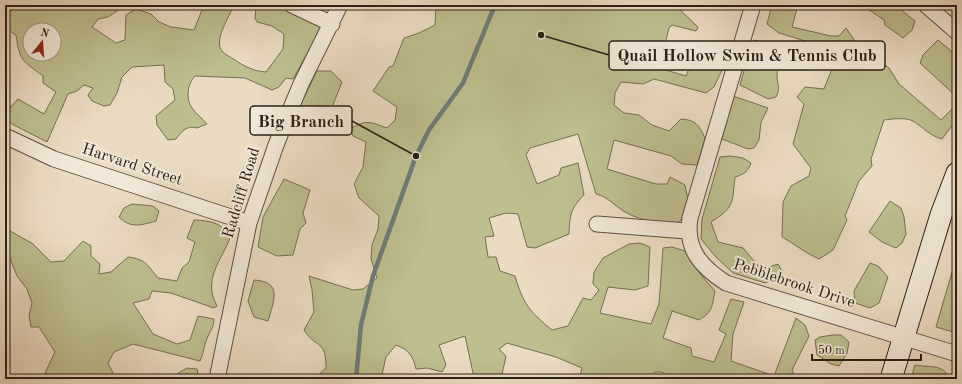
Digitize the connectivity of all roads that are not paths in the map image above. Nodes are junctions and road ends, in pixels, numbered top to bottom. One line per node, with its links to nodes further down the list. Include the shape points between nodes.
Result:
1 (292, 5): 5 (street)
2 (340, 5): 5 (street, Radcliff Road)
3 (753, 5): 11 (street, Pebblebrook Drive)
4 (926, 5): 6 (street)
5 (332, 24): 9 (street, Radcliff Road, via 301,84 283,127)
6 (957, 32)
7 (5, 136): 9 (street, Harvard Street, via 54,159)
8 (957, 173): 12 (street, via 941,215)
9 (249, 223): 14 (street, Radcliff Road)
10 (597, 224): 11 (street)
11 (688, 231): 12 (street, Pebblebrook Drive, via 691,246 699,261 726,283)
12 (903, 337): 13 (street, Pebblebrook Drive); 15 (street)
13 (957, 354)
14 (217, 379)
15 (891, 379)

